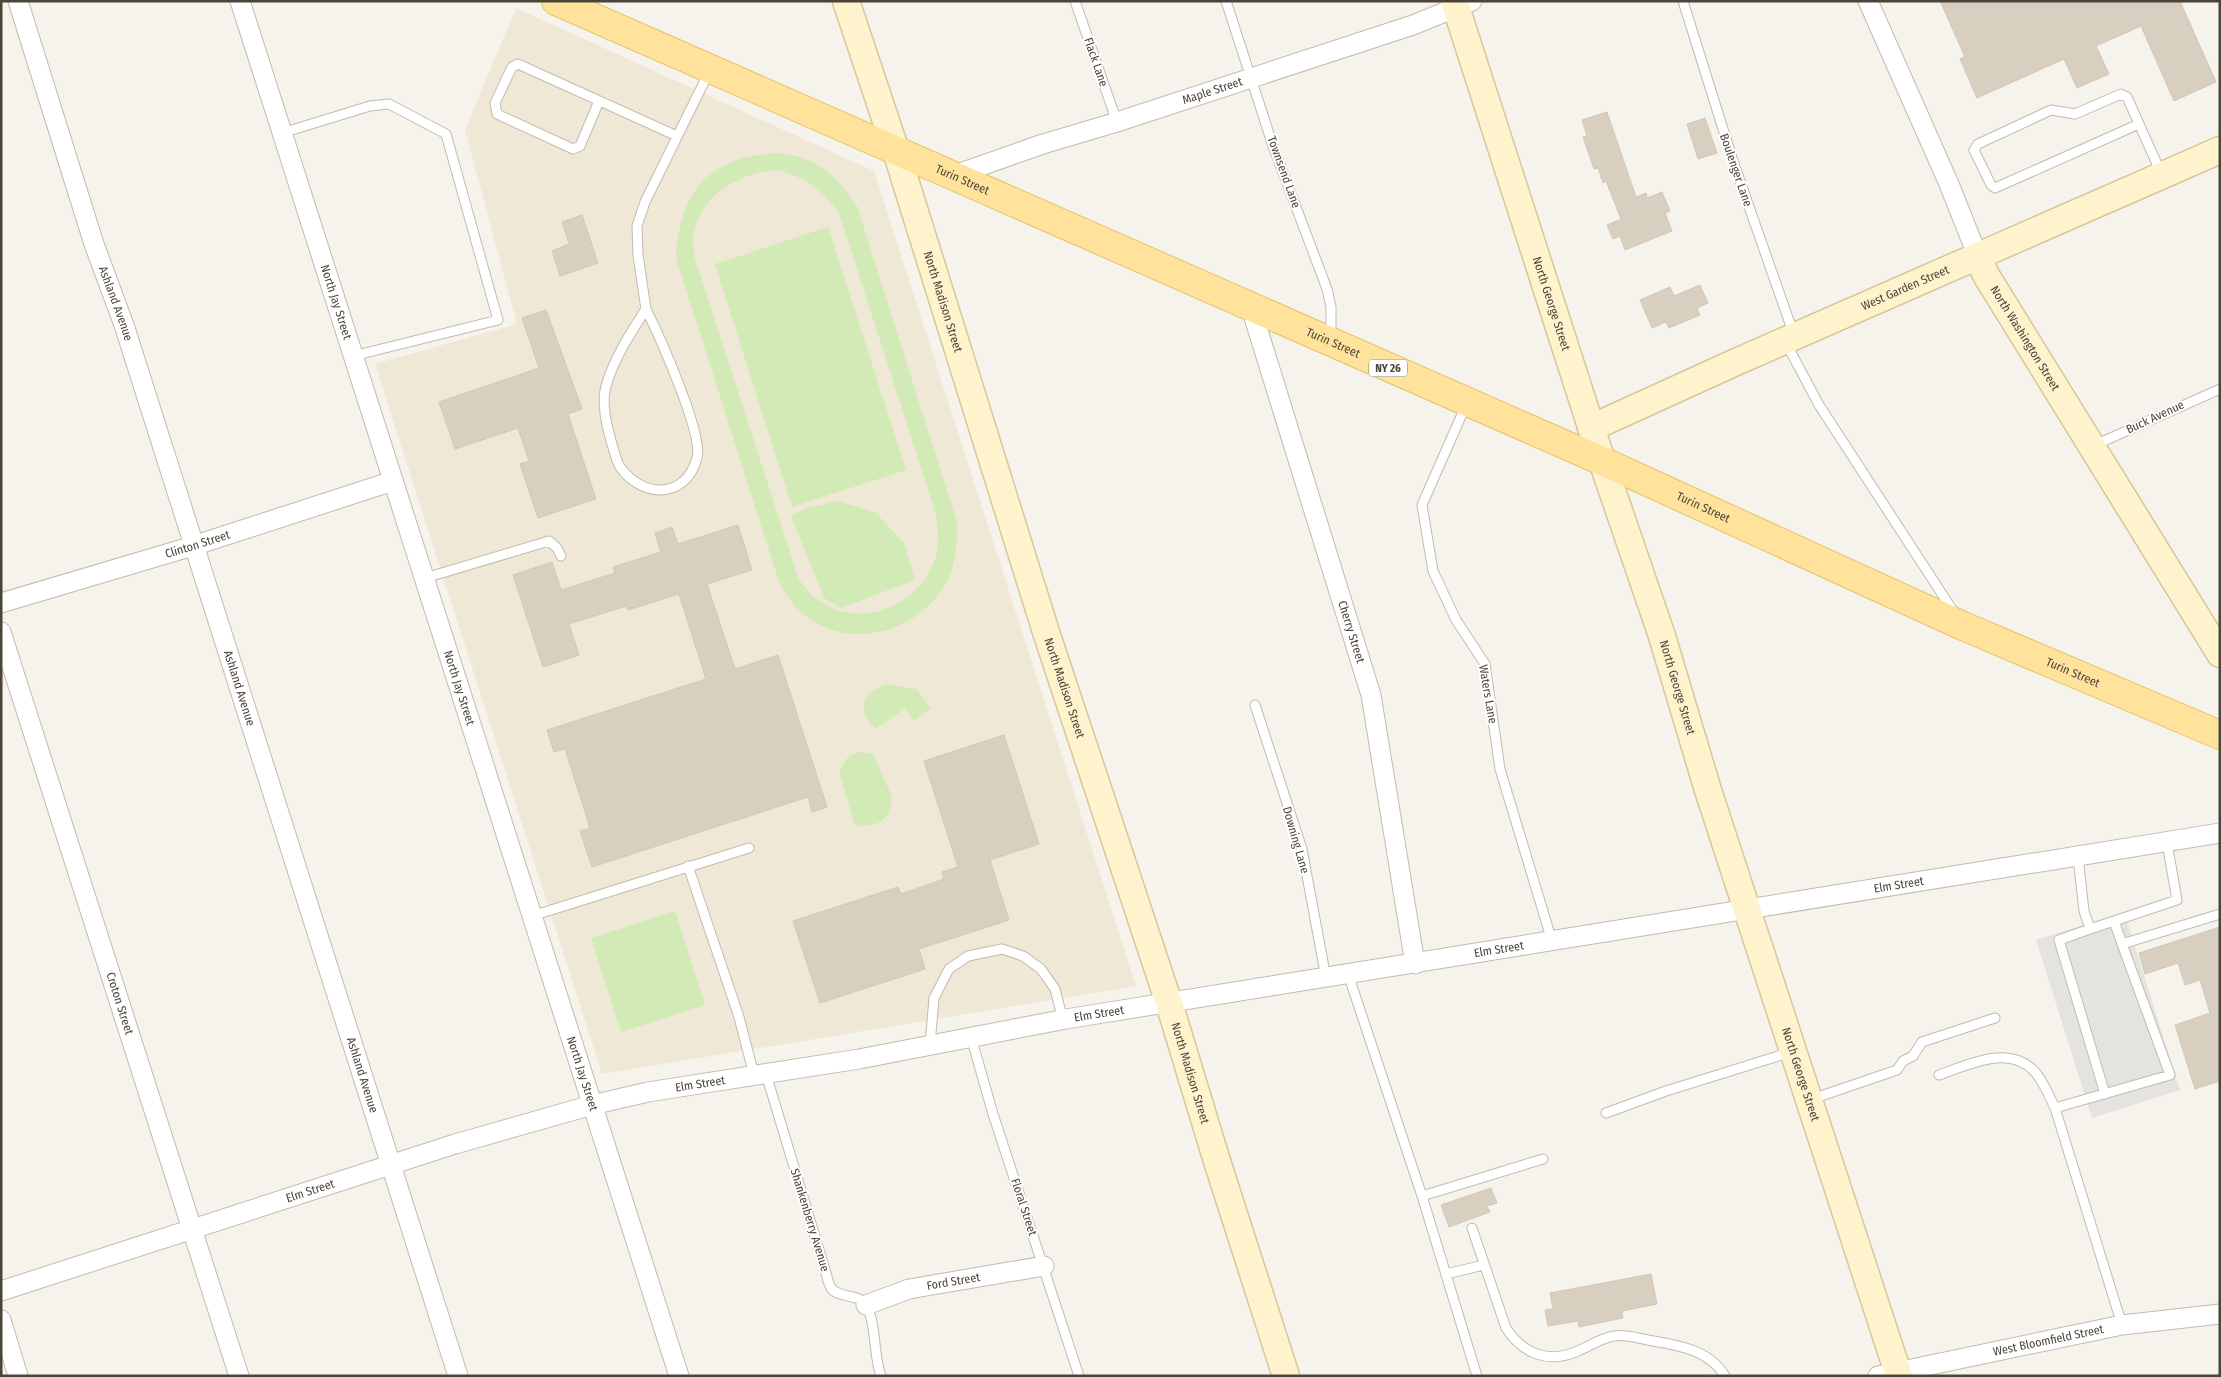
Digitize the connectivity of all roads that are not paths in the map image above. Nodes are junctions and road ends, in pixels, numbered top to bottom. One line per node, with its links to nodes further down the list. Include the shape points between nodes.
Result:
1 (18, 1): 33 (street, Ashland Avenue)
2 (240, 1): 15 (street, North Jay Street)
3 (556, 1): 10 (main road, Turin Street / NY 26)
4 (846, 1): 18 (street, North Madison Street)
5 (1076, 1): 13 (lane, Flack Lane)
6 (1226, 1): 11 (lane, Townsend Lane)
7 (1683, 1): 24 (lane, Boulenger Lane)
8 (1868, 1): 21 (street, North Washington Street)
9 (1461, 3): 11 (street, Maple Street, via 1412,25); 29 (street, North George Street)
10 (710, 69): 16 (lane); 18 (main road, Turin Street / NY 26)
11 (1252, 77): 13 (street, Maple Street); 25 (lane, Townsend Lane, via 1273,146 1327,289 1331,306)
12 (599, 101): 12 (lane, via 518,64 512,67 495,104 497,114 573,149 580,146); 16 (lane)
13 (1117, 122): 19 (street, Maple Street)
14 (2139, 124): 14 (lane, via 2127,97 2121,94 2075,114 2051,110 1978,144 1974,150 1995,188); 20 (lane)
15 (282, 133): 26 (street, North Jay Street); 26 (lane, via 370,106 389,104 446,134 498,320)
16 (677, 136): 23 (lane, via 637,226)
17 (2220, 150): 20 (street, West Garden Street)
18 (896, 152): 19 (main road, Turin Street / NY 26); 57 (street, North Madison Street, via 1046,632)
19 (952, 176): 22 (main road, Turin Street / NY 26)
20 (2162, 176): 21 (street, West Garden Street)
21 (1978, 257): 24 (street, West Garden Street); 30 (street, North Washington Street)
22 (1252, 308): 25 (main road, Turin Street / NY 26); 54 (street, Cherry Street, via 1371,695)
23 (646, 309): 23 (lane, via 619,352 605,387 605,412 619,466 644,487 657,491 674,489 686,480 698,458 698,448 662,340)
24 (1790, 339): 29 (street, West Garden Street); 37 (lane, Boulenger Lane, via 1819,406)
25 (1331, 343): 28 (main road, Turin Street / NY 26)
26 (353, 356): 32 (street, North Jay Street)
27 (2220, 388): 30 (lane, Buck Avenue)
28 (1467, 402): 31 (main road, Turin Street / NY 26); 52 (lane, Waters Lane, via 1422,505 1433,571 1456,620 1485,664 1500,769)
29 (1592, 428): 31 (street, North George Street)
30 (2091, 447): 39 (street, North Washington Street)
31 (1602, 461): 37 (main road, Turin Street / NY 26); 47 (street, North George Street, via 1662,636)
32 (393, 481): 33 (street, Clinton Street); 35 (street, North Jay Street)
33 (193, 546): 36 (street, Clinton Street); 71 (street, Ashland Avenue)
34 (561, 556): 35 (lane, via 549,541)
35 (425, 578): 49 (street, North Jay Street)
36 (1, 603)
37 (1963, 626): 41 (main road, Turin Street / NY 26)
38 (1, 632): 74 (street, Croton Street)
39 (2220, 654)
40 (1255, 704): 56 (lane, Downing Lane, via 1302,849)
41 (2220, 735)
42 (2220, 833): 43 (street, Elm Street)
43 (2167, 843): 45 (street, Elm Street); 50 (lane, via 2177,900)
44 (749, 848): 46 (lane)
45 (2078, 857): 47 (street, Elm Street); 51 (lane, via 2084,911)
46 (688, 866): 49 (lane); 63 (lane, Shankenberry Avenue)
47 (1747, 909): 52 (street, Elm Street); 62 (street, North George Street)
48 (2220, 914): 53 (lane)
49 (532, 916): 67 (street, North Jay Street)
50 (2114, 921): 51 (lane); 53 (lane)
51 (2090, 929): 65 (lane, via 2058,940)
52 (1552, 941): 54 (street, Elm Street)
53 (2122, 944): 65 (lane, via 2170,1075)
54 (1415, 964): 55 (street, Elm Street)
55 (1348, 974): 56 (street, Elm Street); 72 (lane)
56 (1326, 978): 57 (street, Elm Street)
57 (1169, 1003): 59 (street, Elm Street); 90 (street, North Madison Street)
58 (1995, 1018): 66 (lane, via 1922,1042 1913,1056 1897,1070)
59 (1063, 1020): 60 (street, Elm Street); 61 (lane, via 1055,989 1041,969 1023,956 1002,949 968,956 949,970 934,998)
60 (971, 1037): 61 (street, Elm Street); 76 (lane, Floral Street)
61 (930, 1045): 63 (street, Elm Street)
62 (1794, 1052): 66 (street, North George Street); 69 (lane, via 1666,1090)
63 (760, 1074): 67 (street, Elm Street, via 648,1092); 79 (lane, Shankenberry Avenue, via 832,1289)
64 (1939, 1075): 68 (lane, via 1990,1058 2022,1061 2035,1072)
65 (2105, 1094): 68 (lane)
66 (1809, 1099): 83 (street, North George Street)
67 (592, 1106): 71 (street, Elm Street); 87 (street, North Jay Street)
68 (2055, 1108): 82 (lane)
69 (1606, 1113)
70 (1543, 1159): 72 (lane)
71 (392, 1165): 74 (street, Elm Street); 86 (street, Ashland Avenue)
72 (1422, 1196): 77 (lane)
73 (1472, 1228): 75 (lane)
74 (193, 1229): 78 (street, Elm Street); 85 (street, Croton Street)
75 (1484, 1265): 77 (lane); 92 (lane, via 1506,1328 1514,1342 1527,1351 1558,1356 1576,1352 1604,1338 1632,1337 1694,1350 1711,1360)
76 (1044, 1266): 79 (street, Ford Street, via 908,1289); 89 (lane, Floral Street)
77 (1446, 1274): 91 (lane)
78 (1, 1291)
79 (866, 1304): 88 (lane)
80 (2220, 1314): 82 (street, West Bloomfield Street)
81 (1, 1320): 84 (street)
82 (2122, 1325): 83 (street, West Bloomfield Street)
83 (1892, 1375)
84 (18, 1376)
85 (239, 1376)
86 (458, 1376)
87 (679, 1376)
88 (881, 1376)
89 (1079, 1376)
90 (1286, 1376)
91 (1477, 1376)
92 (1725, 1376)

